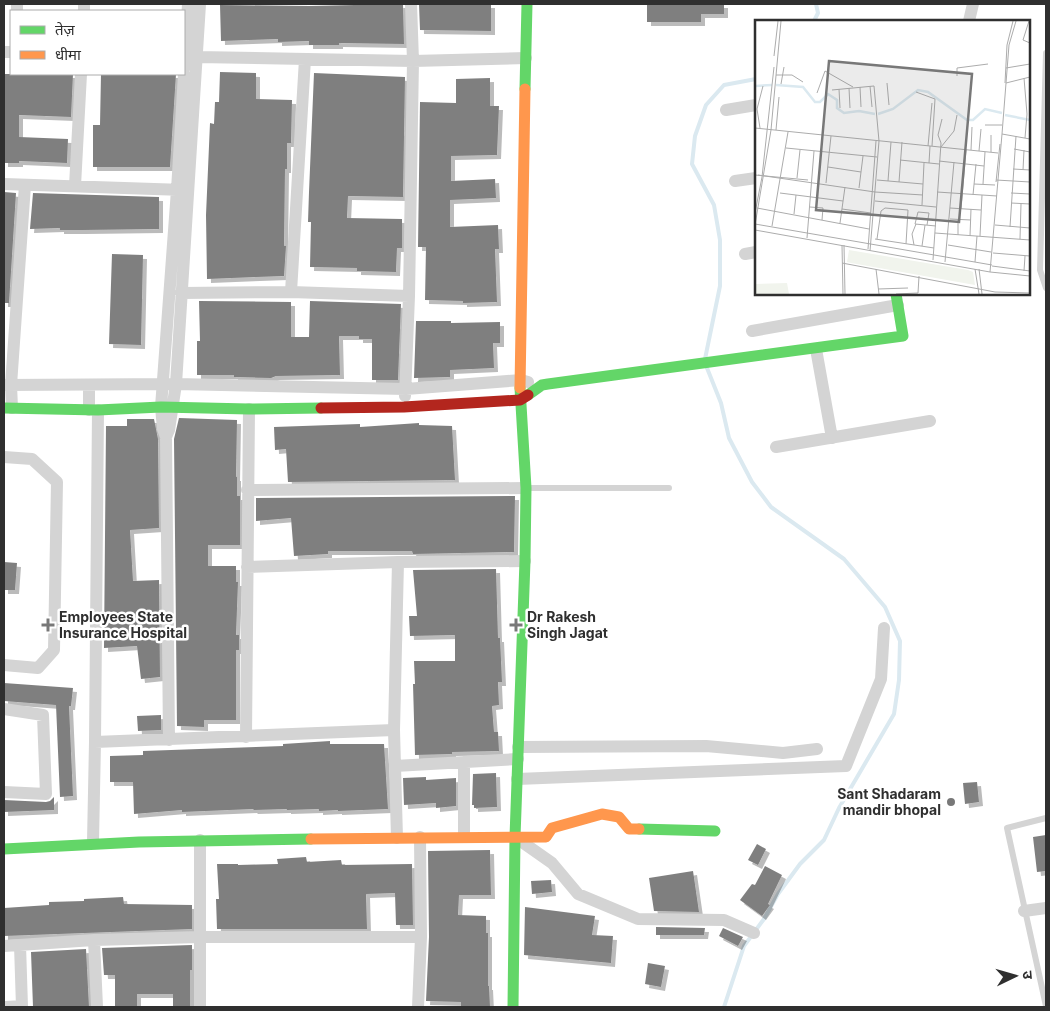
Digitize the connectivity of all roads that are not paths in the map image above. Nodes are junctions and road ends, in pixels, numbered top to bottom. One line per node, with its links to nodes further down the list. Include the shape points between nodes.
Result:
1 (188, 4): 7 (street)
2 (200, 4): 9 (street)
3 (411, 4): 12 (street)
4 (527, 4): 10 (street)
5 (973, 4): 6 (street)
6 (969, 20)
7 (185, 53)
8 (1046, 53): 23 (lane, via 1040,270)
9 (197, 57): 11 (street); 22 (street)
10 (526, 58): 12 (street); 30 (street)
11 (305, 60): 12 (street); 24 (street)
12 (413, 61): 26 (street)
13 (81, 75): 21 (street)
14 (184, 75): 22 (street)
15 (755, 105): 16 (street)
16 (726, 110)
17 (755, 178): 18 (street)
18 (735, 181)
19 (4, 184): 20 (street)
20 (24, 185): 21 (street); 32 (street)
21 (75, 186): 22 (street)
22 (183, 190): 25 (street); 31 (street)
23 (1046, 288)
24 (292, 292): 25 (street); 26 (street)
25 (181, 293): 31 (street)
26 (409, 296): 35 (street)
27 (897, 299): 28 (street); 29 (street, via 903,336)
28 (752, 331)
29 (816, 349): 34 (street); 43 (street)
30 (521, 380): 34 (street); 35 (street); 36 (street)
31 (170, 384): 33 (street); 35 (street); 37 (street)
32 (8, 385): 33 (street); 39 (street)
33 (89, 385): 41 (street)
34 (542, 386): 36 (street)
35 (406, 389): 38 (street)
36 (520, 400): 38 (street); 46 (street)
37 (167, 407): 40 (street); 41 (street); 57 (street, via 170,430 166,437)
38 (404, 407): 40 (street)
39 (8, 408): 41 (street)
40 (249, 409): 48 (street)
41 (94, 410): 58 (street)
42 (930, 421): 43 (street)
43 (832, 438): 44 (street)
44 (776, 447)
45 (4, 457): 53 (street, via 32,459 57,482 54,650 38,668)
46 (526, 488): 47 (lane); 48 (street); 49 (street)
47 (669, 488)
48 (247, 490): 51 (street)
49 (525, 561): 50 (street); 60 (street)
50 (398, 562): 51 (street); 55 (street)
51 (247, 567): 56 (street)
52 (884, 628): 63 (street, via 881,678 846,766)
53 (4, 665)
54 (4, 709): 64 (street, via 43,715 46,794)
55 (394, 730): 56 (street); 62 (street)
56 (246, 737): 57 (street)
57 (170, 740): 58 (street)
58 (96, 742): 72 (street)
59 (817, 750): 60 (street, via 782,753 706,746)
60 (518, 753): 61 (street); 63 (street)
61 (464, 762): 62 (street); 68 (street)
62 (395, 766): 70 (street)
63 (517, 779): 69 (street)
64 (4, 792)
65 (1046, 818): 75 (lane, via 1007,828)
66 (715, 831): 69 (street, via 629,829 619,816 602,814 552,828 546,837)
67 (420, 837): 68 (street); 70 (street); 78 (street)
68 (464, 837): 69 (street)
69 (515, 837): 76 (street, via 552,863 578,894 638,919 724,920); 88 (street)
70 (397, 838): 71 (street)
71 (200, 840): 72 (street); 77 (street)
72 (93, 842): 73 (street)
73 (4, 849)
74 (1046, 908): 75 (street)
75 (1024, 911): 82 (lane)
76 (754, 933)
77 (200, 936): 78 (street); 79 (street); 86 (street)
78 (422, 937): 87 (street)
79 (94, 940): 80 (street); 85 (street)
80 (20, 945): 81 (street); 84 (street)
81 (4, 946)
82 (1046, 1006)
83 (6, 1007): 84 (street)
84 (22, 1007)
85 (97, 1007)
86 (200, 1007)
87 (418, 1007)
88 (513, 1007)

